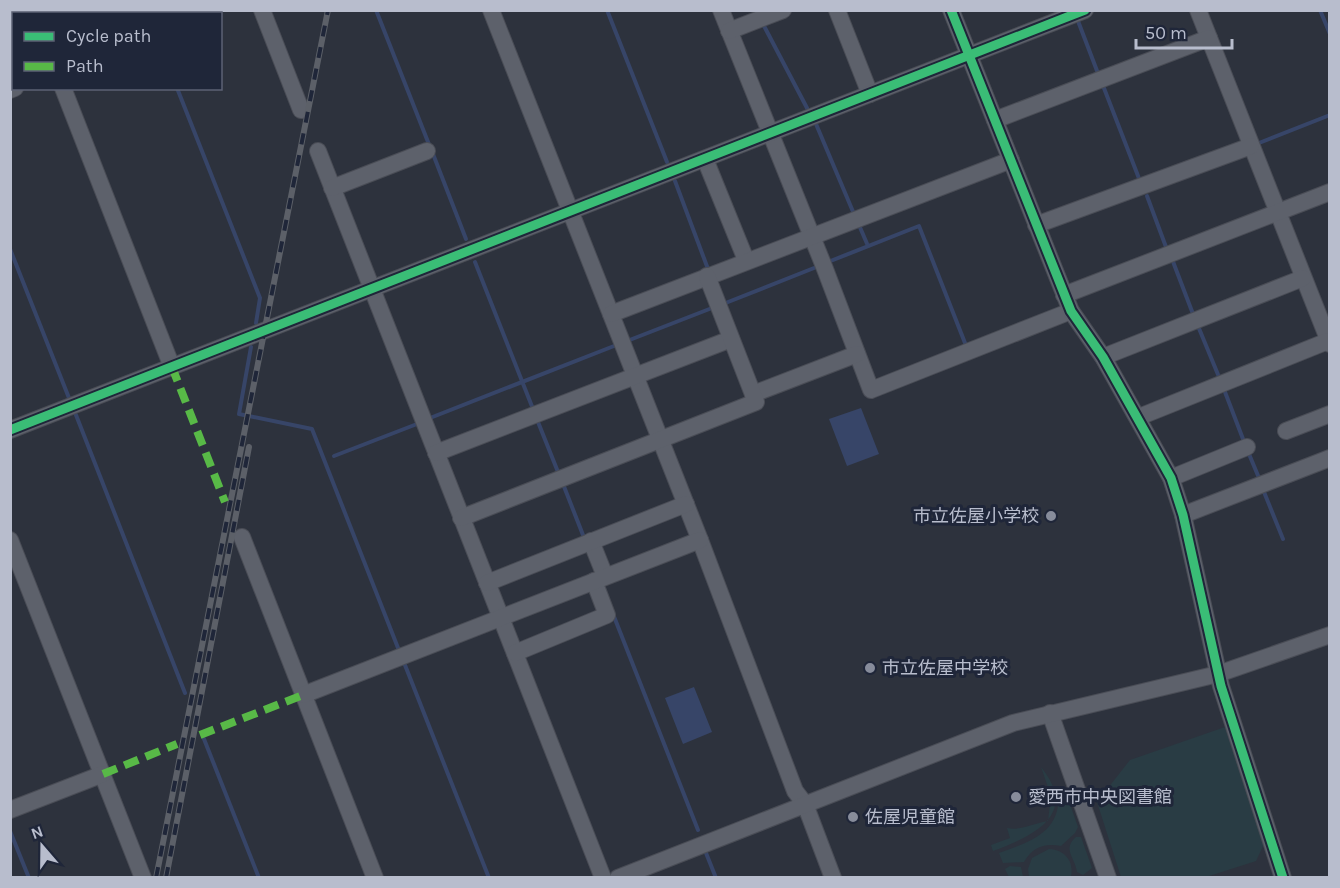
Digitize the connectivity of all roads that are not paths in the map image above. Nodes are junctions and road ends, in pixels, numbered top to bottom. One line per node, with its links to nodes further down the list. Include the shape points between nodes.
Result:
1 (262, 10): 14 (street)
2 (492, 10): 24 (street)
3 (721, 10): 9 (street)
4 (783, 10): 9 (street)
5 (837, 10): 13 (street)
6 (951, 10): 11 (street)
7 (1085, 10): 11 (street)
8 (1198, 10): 10 (street)
9 (729, 31): 16 (street)
10 (1209, 38): 15 (street); 17 (street)
11 (969, 55): 13 (street); 15 (street)
12 (64, 90): 38 (street)
13 (870, 94): 16 (street)
14 (301, 110)
15 (995, 120): 21 (street)
16 (769, 134): 20 (street); 27 (street)
17 (1251, 146): 25 (street); 26 (street)
18 (318, 151): 22 (street)
19 (427, 151): 22 (street)
20 (705, 159): 24 (street); 28 (street)
21 (1011, 160): 26 (street); 27 (street)
22 (332, 188): 31 (street)
23 (1329, 192): 25 (street)
24 (570, 212): 31 (street); 33 (street)
25 (1278, 212): 30 (street); 32 (street)
26 (1036, 225): 32 (street)
27 (810, 236): 28 (street); 36 (street)
28 (746, 260): 29 (street)
29 (707, 276): 33 (street); 34 (street)
30 (1304, 278): 35 (street); 37 (street)
31 (371, 290): 38 (street); 47 (street)
32 (1068, 303): 36 (street, via 871,390); 37 (street)
33 (610, 314): 39 (street)
34 (731, 339): 39 (street); 40 (street)
35 (1329, 342): 42 (street)
36 (857, 354): 40 (street)
37 (1103, 357): 42 (street)
38 (172, 367): 43 (street)
39 (635, 377): 45 (street); 47 (street)
40 (753, 394): 45 (street, via 756,402)
41 (1329, 414): 44 (street)
42 (1139, 417): 49 (street)
43 (10, 430)
44 (1286, 431)
45 (660, 439): 50 (street); 52 (street)
46 (1247, 447): 49 (street)
47 (436, 453): 52 (street)
48 (1329, 458): 51 (street)
49 (1171, 478): 51 (street)
50 (686, 504): 54 (street); 55 (street)
51 (1183, 515): 62 (street)
52 (461, 518): 58 (street)
53 (242, 537): 63 (street)
54 (700, 540): 57 (street); 66 (street, via 795,791)
55 (591, 541): 57 (street); 58 (street)
56 (12, 546): 65 (street)
57 (600, 578): 59 (street); 61 (street, via 607,615)
58 (487, 583): 59 (street)
59 (500, 617): 61 (street); 63 (street)
60 (1329, 635): 62 (street)
61 (515, 653): 70 (street)
62 (1218, 674): 64 (street); 74 (street)
63 (303, 695): 69 (street)
64 (1050, 713): 66 (street, via 1013,723); 73 (street)
65 (103, 774): 67 (street); 68 (street)
66 (806, 804): 71 (street); 72 (street)
67 (10, 810)
68 (143, 878)
69 (375, 878)
70 (603, 878)
71 (618, 878)
72 (833, 878)
73 (1108, 878)
74 (1284, 878)

